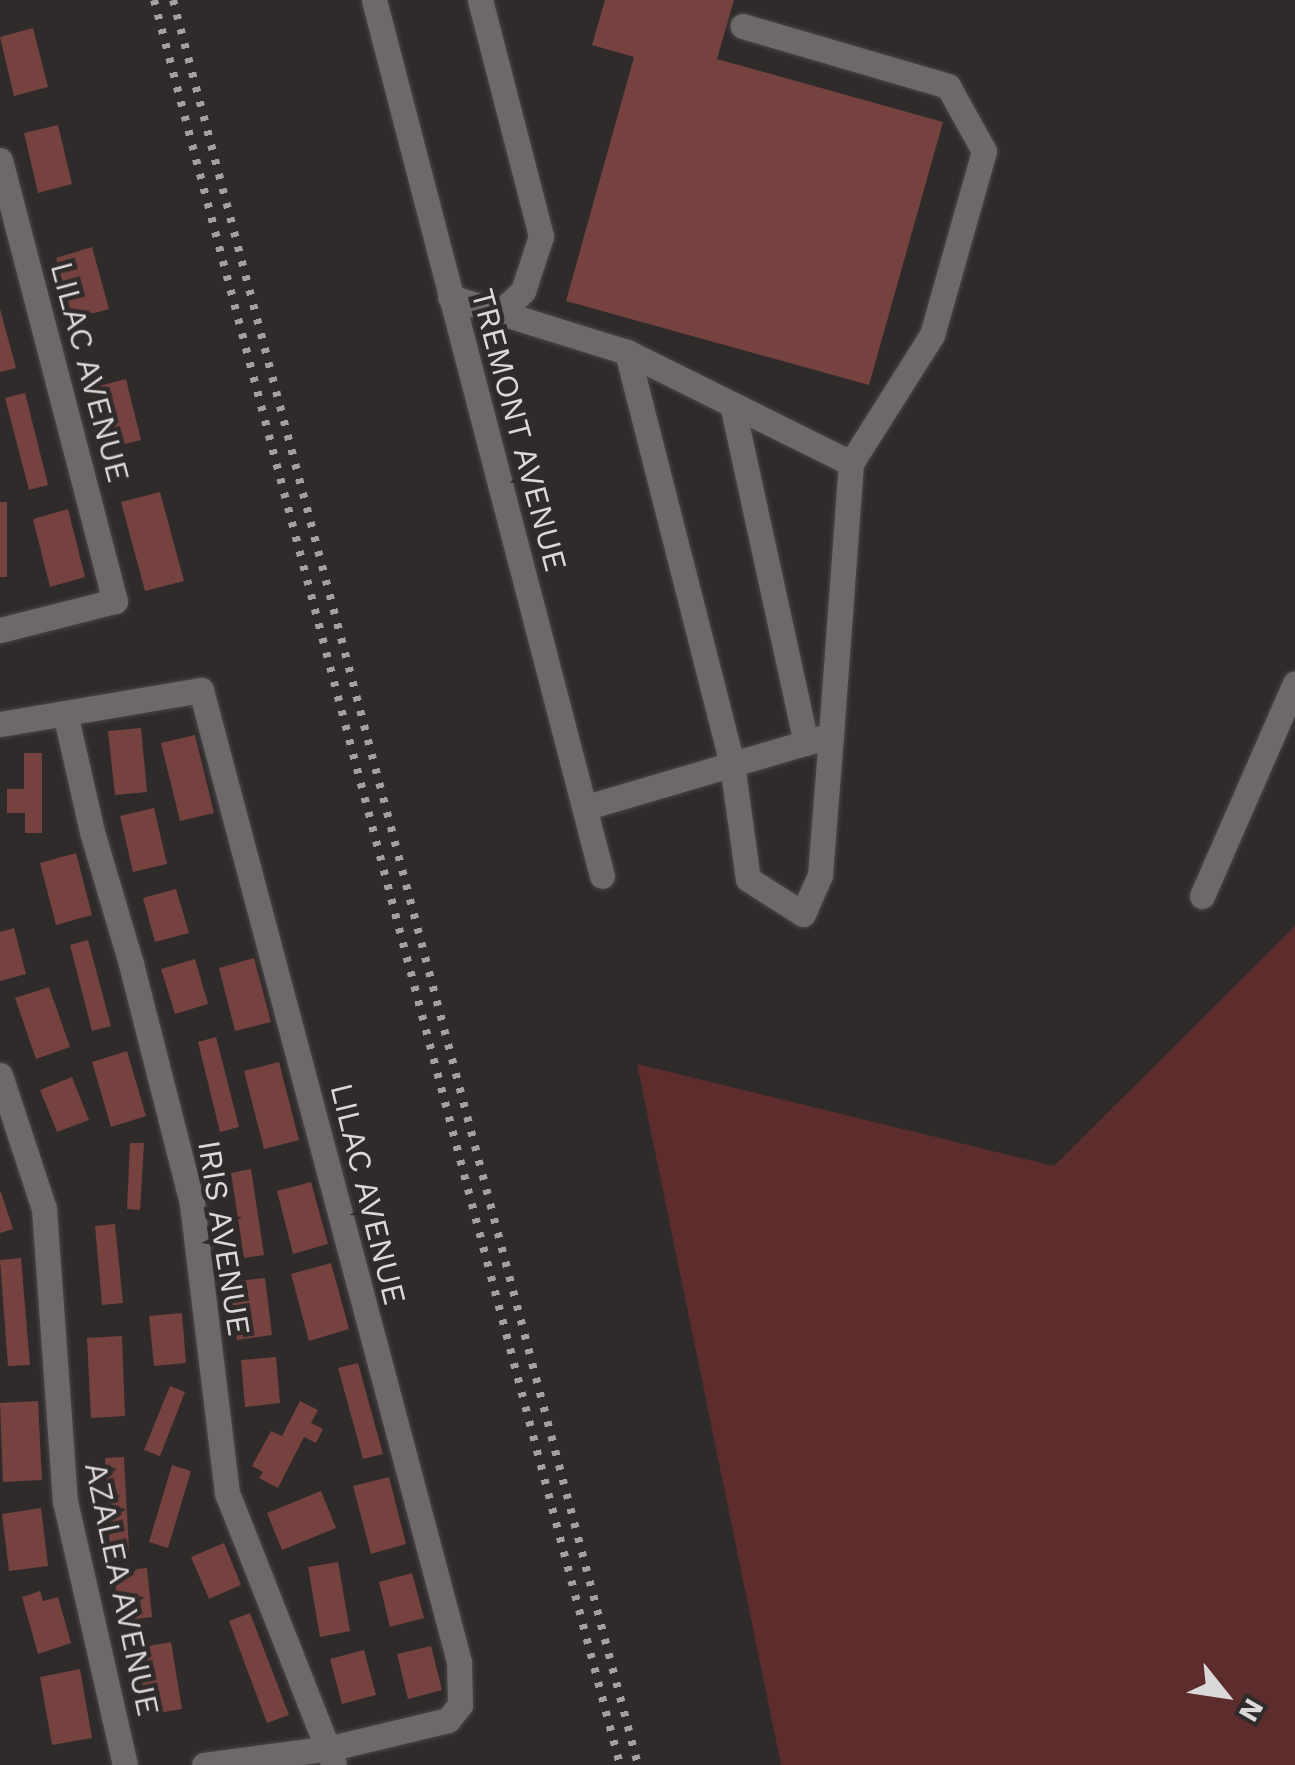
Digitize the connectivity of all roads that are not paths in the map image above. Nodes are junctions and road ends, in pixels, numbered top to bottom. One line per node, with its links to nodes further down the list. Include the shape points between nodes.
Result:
1 (374, 0): 5 (street, TREMONT AVENUE)
2 (480, 0): 6 (street, via 541,236 524,291)
3 (744, 26): 9 (street, via 948,86 984,152 932,335)
4 (0, 160): 10 (street, LILAC AVENUE, via 115,601)
5 (450, 298): 6 (street); 17 (street, TREMONT AVENUE)
6 (498, 313): 7 (street)
7 (627, 352): 8 (street); 16 (street)
8 (732, 404): 9 (street); 15 (street)
9 (851, 462): 14 (street)
10 (0, 630)
11 (1295, 683): 19 (street)
12 (65, 713): 13 (street); 21 (street, IRIS AVENUE, via 192,1204 226,1494); 21 (street, LILAC AVENUE, via 201,690 459,1662 462,1692 455,1714)
13 (0, 724)
14 (832, 735): 15 (street); 16 (street, via 820,875 803,914 748,879)
15 (806, 743): 16 (street)
16 (732, 764): 17 (street)
17 (587, 806): 18 (street, TREMONT AVENUE)
18 (602, 876)
19 (1202, 896)
20 (0, 1074): 22 (street, AZALEA AVENUE, via 44,1210 65,1501)
21 (333, 1756): 23 (street)
22 (125, 1765)
23 (204, 1765)

